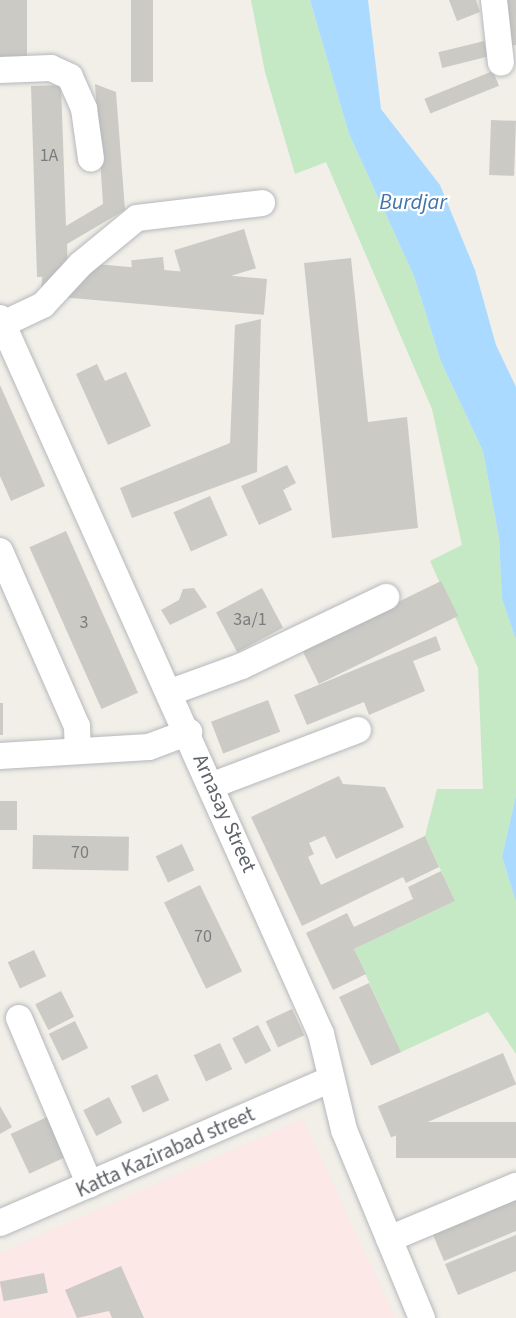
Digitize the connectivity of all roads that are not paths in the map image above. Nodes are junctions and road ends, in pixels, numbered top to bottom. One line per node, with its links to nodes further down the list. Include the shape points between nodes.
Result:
1 (494, 0): 2 (street)
2 (501, 63)
3 (0, 70): 4 (street, via 51,68 70,77 84,109)
4 (91, 159)
5 (262, 203): 6 (street, via 137,218 81,264 43,305)
6 (1, 321): 9 (street, Arnasay Street)
7 (0, 551): 12 (street, via 77,726)
8 (386, 597): 9 (street, via 242,666)
9 (171, 692): 11 (street, Arnasay Street)
10 (358, 730): 14 (street)
11 (189, 732): 12 (street, via 149,747); 14 (street, Arnasay Street)
12 (78, 750): 13 (street)
13 (0, 756)
14 (213, 785): 16 (street, Arnasay Street, via 321,1034)
15 (19, 1018): 17 (street)
16 (329, 1080): 17 (street, Katta Kazirabad street); 20 (street, Arnasay Street)
17 (90, 1185): 19 (street, Katta Kazirabad street)
18 (516, 1186): 20 (street)
19 (0, 1223)
20 (389, 1239): 21 (street, Arnasay Street)
21 (422, 1318)

